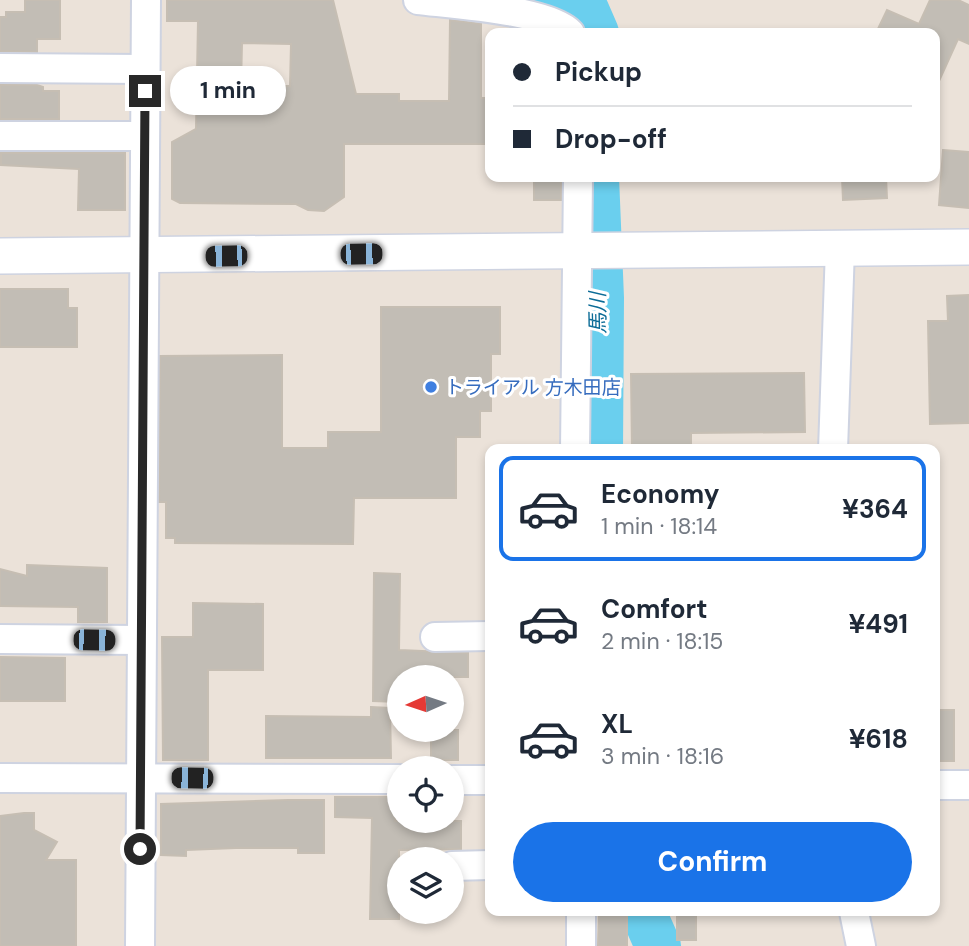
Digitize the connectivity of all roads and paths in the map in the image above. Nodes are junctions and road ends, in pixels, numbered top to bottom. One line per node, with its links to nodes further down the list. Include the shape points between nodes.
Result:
1 (146, 0): 6 (street)
2 (418, 0): 3 (street)
3 (524, 7): 4 (street)
4 (566, 28)
5 (0, 68): 6 (street)
6 (145, 69): 8 (street)
7 (0, 136): 8 (street)
8 (145, 136): 13 (street)
9 (578, 182): 12 (street)
10 (969, 247): 11 (street)
11 (840, 248): 12 (street); 16 (street)
12 (581, 252): 13 (street); 15 (street)
13 (145, 256): 14 (street); 20 (street)
14 (0, 257)
15 (575, 444)
16 (833, 444)
17 (485, 636): 18 (street)
18 (435, 637)
19 (0, 639): 20 (street)
20 (141, 640): 21 (street)
21 (140, 777): 22 (street); 23 (street); 32 (street)
22 (0, 778)
23 (387, 779)
24 (464, 780): 25 (street)
25 (485, 780)
26 (940, 785): 27 (street)
27 (969, 785)
28 (464, 866): 29 (street)
29 (485, 866)
30 (581, 916): 33 (street)
31 (855, 916): 34 (street)
32 (140, 946)
33 (581, 946)
34 (861, 946)

